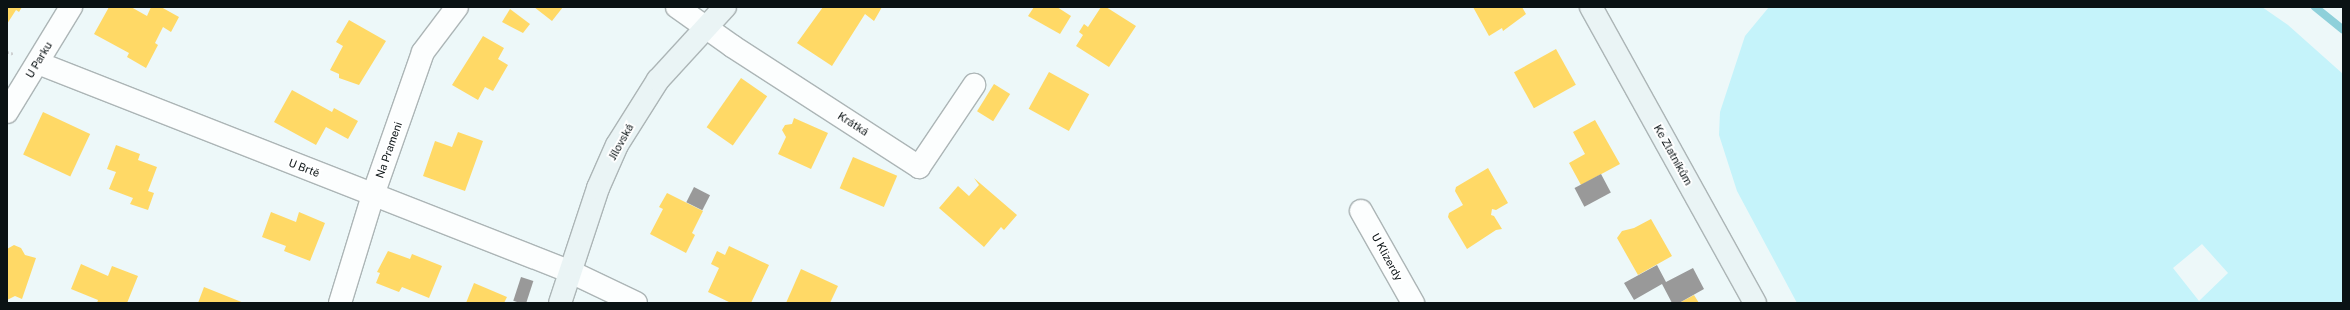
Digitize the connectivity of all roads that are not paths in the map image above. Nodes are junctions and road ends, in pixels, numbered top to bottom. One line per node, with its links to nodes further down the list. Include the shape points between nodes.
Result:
1 (71, 7): 7 (street, U Parku)
2 (457, 7): 10 (street, Na Prameni, via 423,52)
3 (677, 7): 6 (street)
4 (725, 7): 6 (street, Jílovská)
5 (1591, 7): 17 (street, Ke Zlatníkům)
6 (705, 26): 8 (street, Krátká, via 919,167); 12 (street, Jílovská, via 658,80 617,145 598,188)
7 (38, 63): 9 (street, U Parku); 10 (street, U Brtě)
8 (974, 85)
9 (7, 112)
10 (373, 195): 12 (street, U Brtě); 13 (street, Na Prameni)
11 (1361, 211): 16 (street, U Klizerdy)
12 (571, 272): 14 (street, Jílovská); 15 (street, U Brtě)
13 (340, 303)
14 (560, 303)
15 (636, 303)
16 (1412, 303)
17 (1755, 303)

